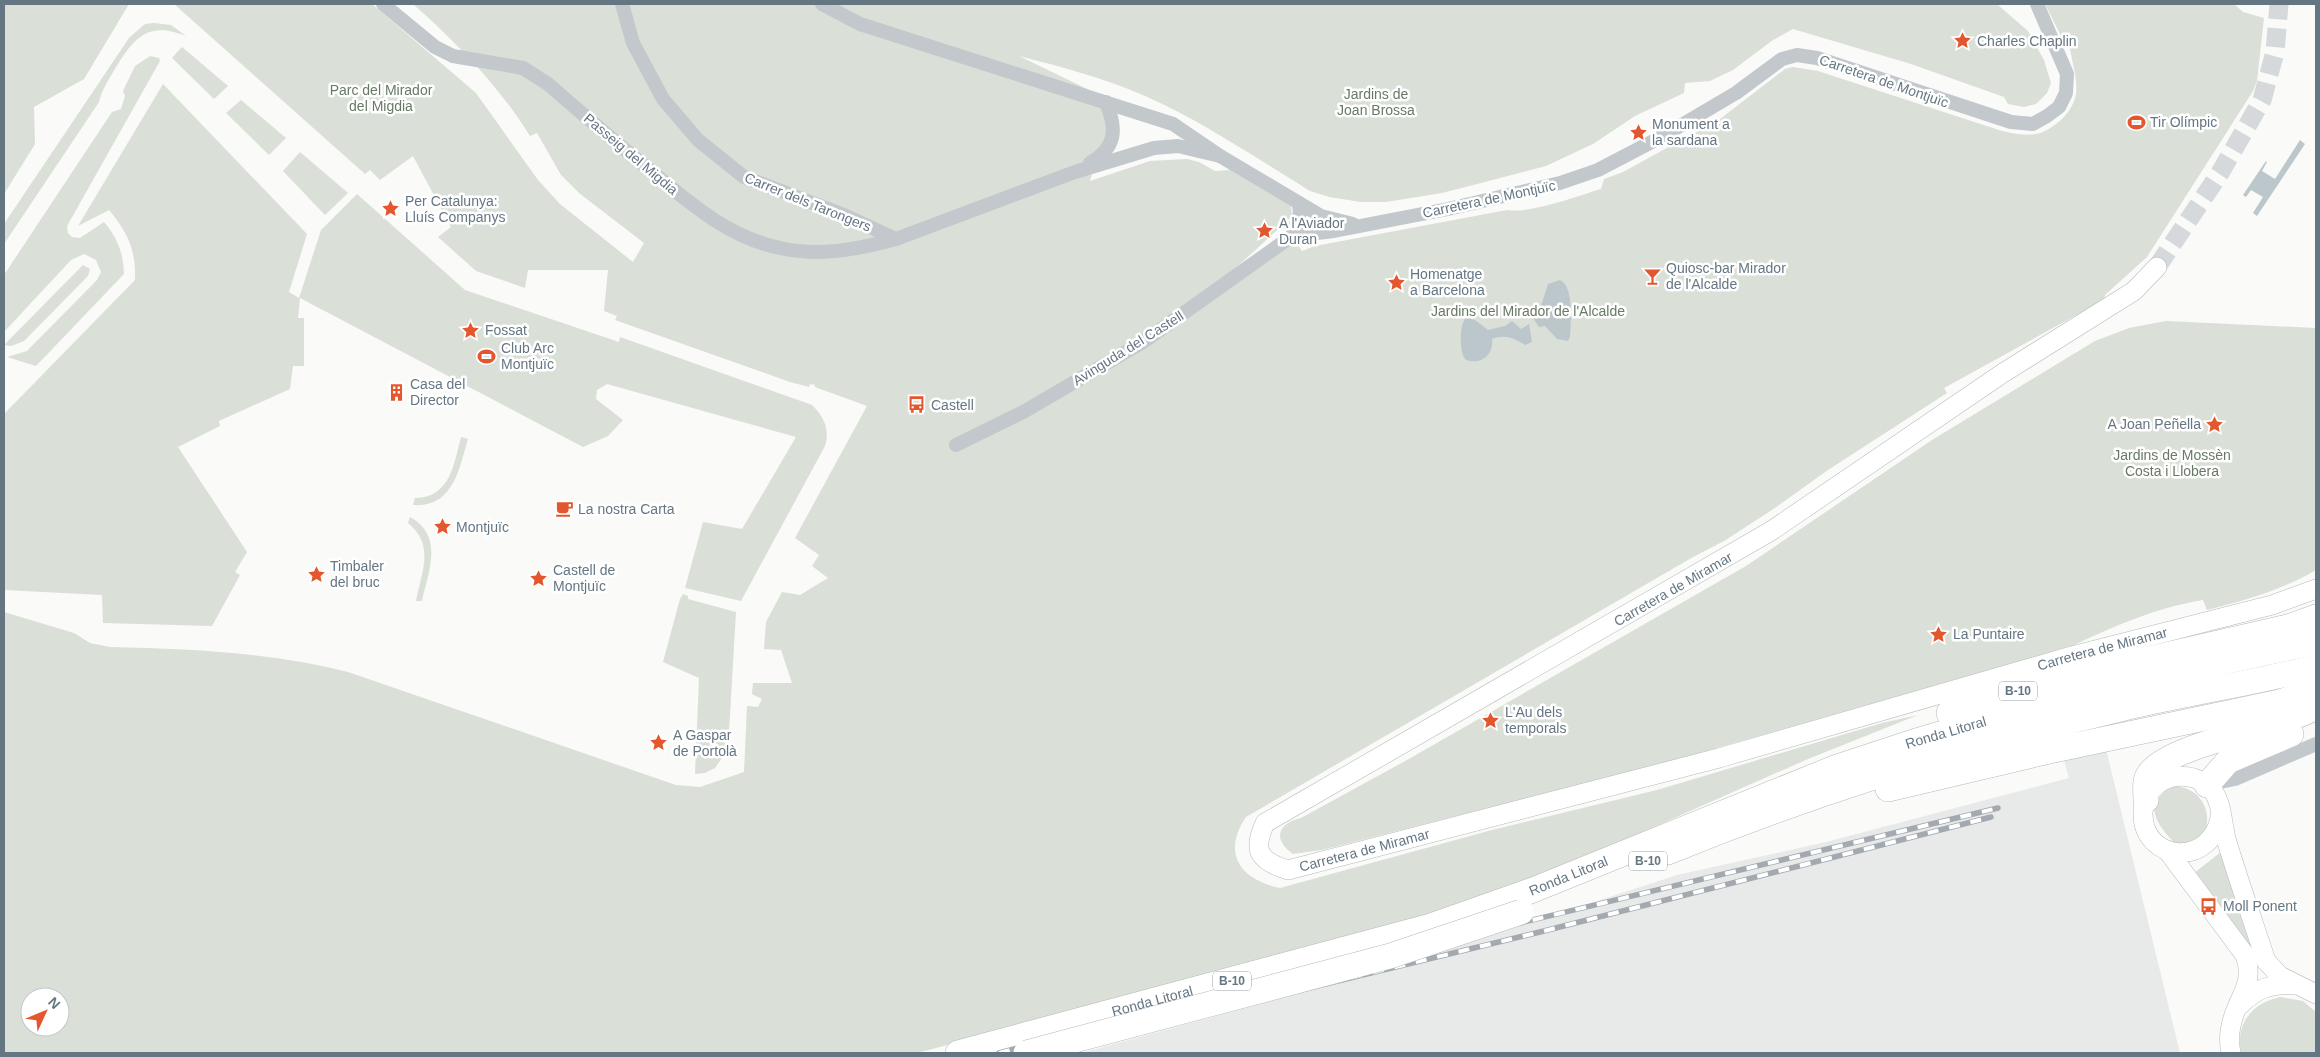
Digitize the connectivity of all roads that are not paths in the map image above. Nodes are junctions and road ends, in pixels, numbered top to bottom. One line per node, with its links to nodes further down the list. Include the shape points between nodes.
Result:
1 (383, 4): 11 (street, Passeig del Migdia, via 435,47 453,56 523,68 548,84 698,210 735,233 781,249 821,252 858,249)
2 (622, 4): 11 (street, Carrer dels Tarongers, via 633,43 663,99 698,140 744,177 844,215)
3 (822, 4): 5 (street, via 860,24)
4 (2037, 4): 9 (street, Carretera de Montjuïc, via 2067,74 2066,93 2059,107 2033,124 2011,122 1818,58 1797,55 1782,59 1736,93 1598,170 1560,183 1448,209)
5 (1106, 102): 6 (street, via 1173,124); 7 (street, via 1113,124 1109,146 1100,157)
6 (1220, 156): 7 (street, via 1178,146 1154,148); 8 (street)
7 (1075, 172): 11 (street)
8 (1298, 203): 9 (street, via 1321,216); 10 (street, via 1300,213)
9 (1359, 225): 10 (street, Avinguda del Castell)
10 (1292, 236): 13 (street, Avinguda del Castell, via 1143,342 1025,411)
11 (896, 239)
12 (2157, 267): 14 (street, Carretera de Miramar, via 2134,291 2003,373 1771,531 1265,823 1258,838 1259,852 1271,865 1288,870 1719,758 2063,658 2272,605)
13 (956, 445)
14 (2316, 589)
15 (2316, 617): 22 (highway, B-10, via 2288,627 2008,694 1891,734)
16 (2316, 642): 22 (highway, Ronda Litoral / B-10, via 2126,683 1987,719 1837,767)
17 (2315, 688): 21 (highway, B-10, via 2255,730 2170,757 2148,776); 25 (highway, Ronda Litoral / B-10, via 2280,702 2049,751 1756,819)
18 (2316, 723): 20 (highway, via 2228,761)
19 (2316, 744): 20 (street, via 2235,779)
20 (2207, 785): 21 (street, via 2198,779 2177,776 2158,784); 23 (street, via 2218,802)
21 (2146, 800): 24 (street, via 2144,818 2149,835)
22 (1733, 807): 25 (highway, Ronda Litoral / B-10)
23 (2220, 812): 24 (street, via 2214,837 2204,846 2192,852); 27 (street, via 2266,961 2280,976)
24 (2167, 850): 29 (street, via 2246,955 2250,972)
25 (1536, 897): 31 (highway, Ronda Litoral / B-10); 32 (highway, Ronda Litoral / B-10, bridge, via 1390,956)
26 (2316, 980): 27 (street)
27 (2294, 984): 28 (street); 29 (street, via 2263,988)
28 (2316, 994)
29 (2240, 1005): 30 (street, via 2231,1025)
30 (2228, 1048)
31 (958, 1053)
32 (1026, 1053)

